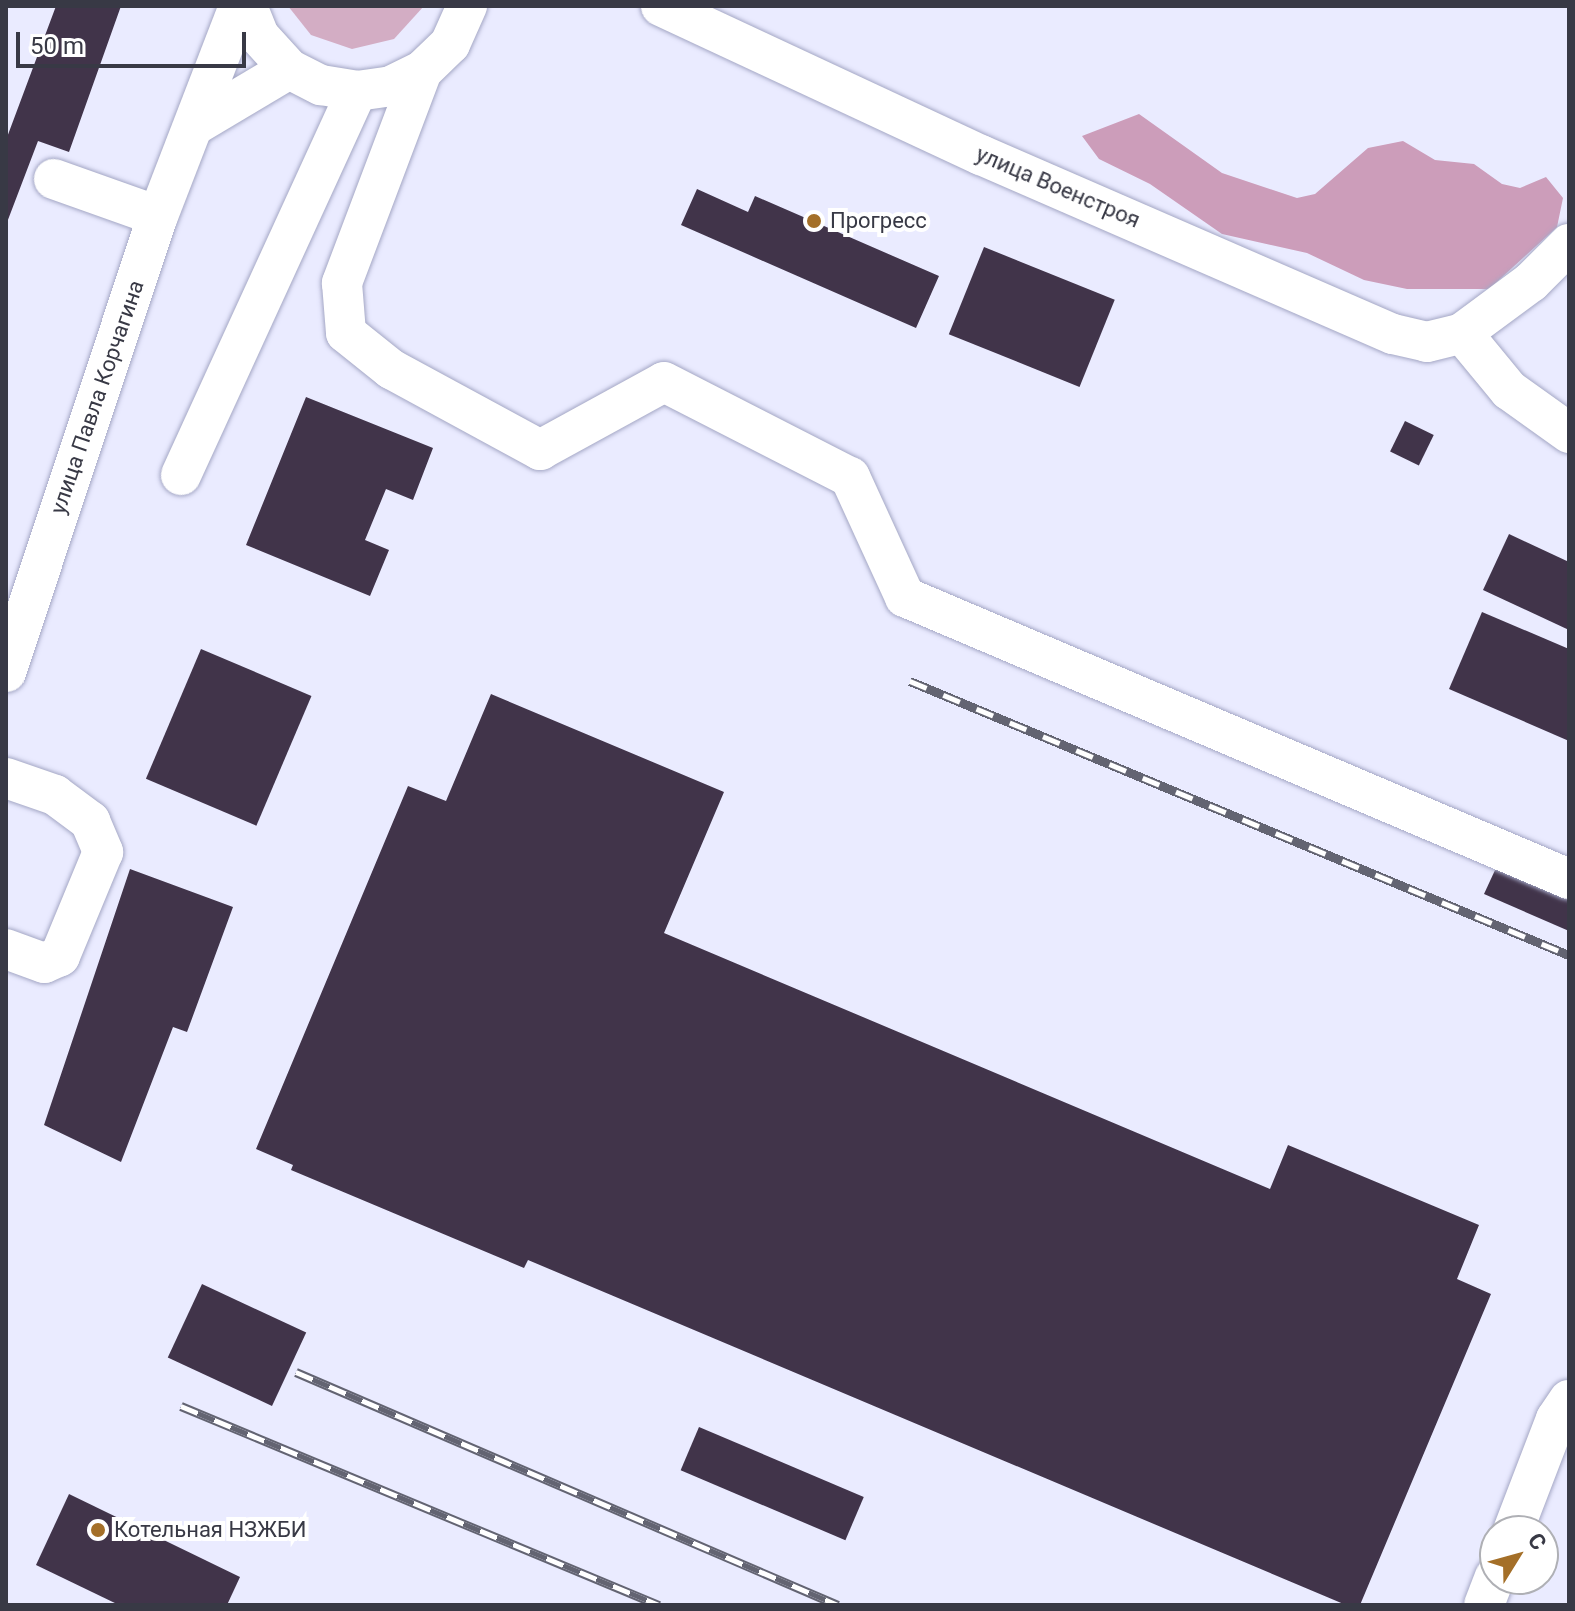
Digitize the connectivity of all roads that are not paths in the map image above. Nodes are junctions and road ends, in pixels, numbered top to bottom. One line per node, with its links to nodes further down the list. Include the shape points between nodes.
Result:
1 (239, 6): 8 (street, улица Павла Корчагина)
2 (247, 6): 5 (street, via 259,36)
3 (661, 6): 13 (street, улица Военстроя, via 981,155 1380,328 1427,342)
4 (468, 7): 6 (street, via 450,44)
5 (289, 69): 7 (street, via 321,85); 8 (street)
6 (422, 71): 7 (street, via 391,86); 9 (street)
7 (357, 91): 9 (street); 15 (street)
8 (195, 125): 11 (street, улица Павла Корчагина)
9 (388, 153): 18 (street, via 342,283 346,333 391,369 540,450 664,382 850,477 905,597)
10 (54, 179): 11 (street)
11 (158, 216): 16 (street, улица Павла Корчагина)
12 (1569, 244): 13 (street, via 1531,282)
13 (1462, 333): 14 (street, via 1509,390)
14 (1569, 433)
15 (181, 475)
16 (6, 672)
17 (6, 778): 19 (street, via 66,804 90,821 103,852 60,956 44,963)
18 (1569, 879)
19 (6, 949)
20 (1569, 1400): 21 (street, via 1556,1419)
21 (1519, 1515)

